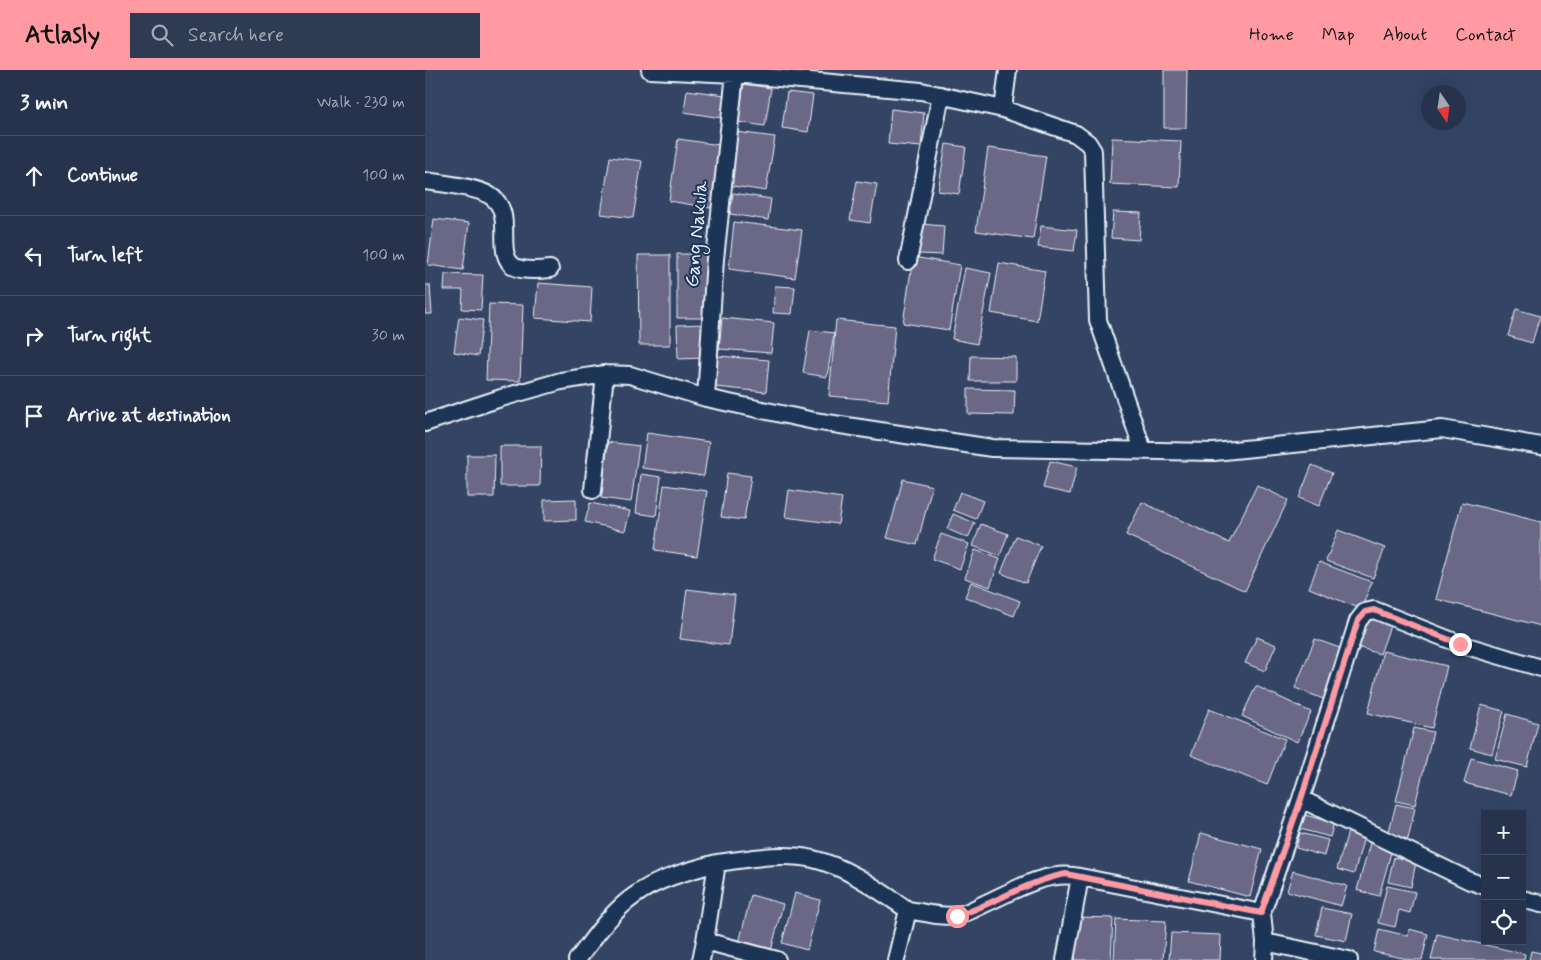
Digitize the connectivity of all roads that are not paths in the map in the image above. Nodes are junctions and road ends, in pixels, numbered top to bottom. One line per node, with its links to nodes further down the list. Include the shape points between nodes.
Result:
1 (650, 70): 3 (street)
2 (1008, 70): 6 (street)
3 (667, 71): 4 (street)
4 (735, 74): 5 (street); 11 (street, Gang Nakula, via 715,259)
5 (941, 95): 6 (street); 8 (street)
6 (1003, 109): 14 (street, via 1076,134 1088,143 1093,152 1098,320)
7 (425, 181): 9 (street, via 489,194 503,214 506,257 515,267)
8 (908, 261)
9 (550, 269)
10 (605, 374): 11 (street, via 630,375); 12 (street, via 561,380); 15 (street)
11 (706, 398): 14 (street, via 814,421 992,448)
12 (425, 423)
13 (1541, 446): 14 (street, via 1442,429 1214,452)
14 (1143, 450)
15 (593, 490)
16 (1541, 668): 17 (street, via 1460,644 1374,610 1365,612 1358,620)
17 (1301, 799): 20 (street); 24 (street)
18 (717, 863): 23 (street, via 787,856 812,859 837,867); 25 (street); 27 (street, via 666,879 635,895 618,910)
19 (1080, 877): 23 (street, via 1066,874 1039,880 957,916); 24 (street); 31 (street)
20 (1481, 884)
21 (1526, 900): 22 (street)
22 (1541, 904)
23 (908, 910): 30 (street)
24 (1261, 913): 26 (street)
25 (705, 941): 28 (street); 29 (street)
26 (1265, 942): 32 (street); 33 (street)
27 (577, 960)
28 (701, 960)
29 (777, 960)
30 (896, 960)
31 (1065, 960)
32 (1264, 960)
33 (1349, 960)

